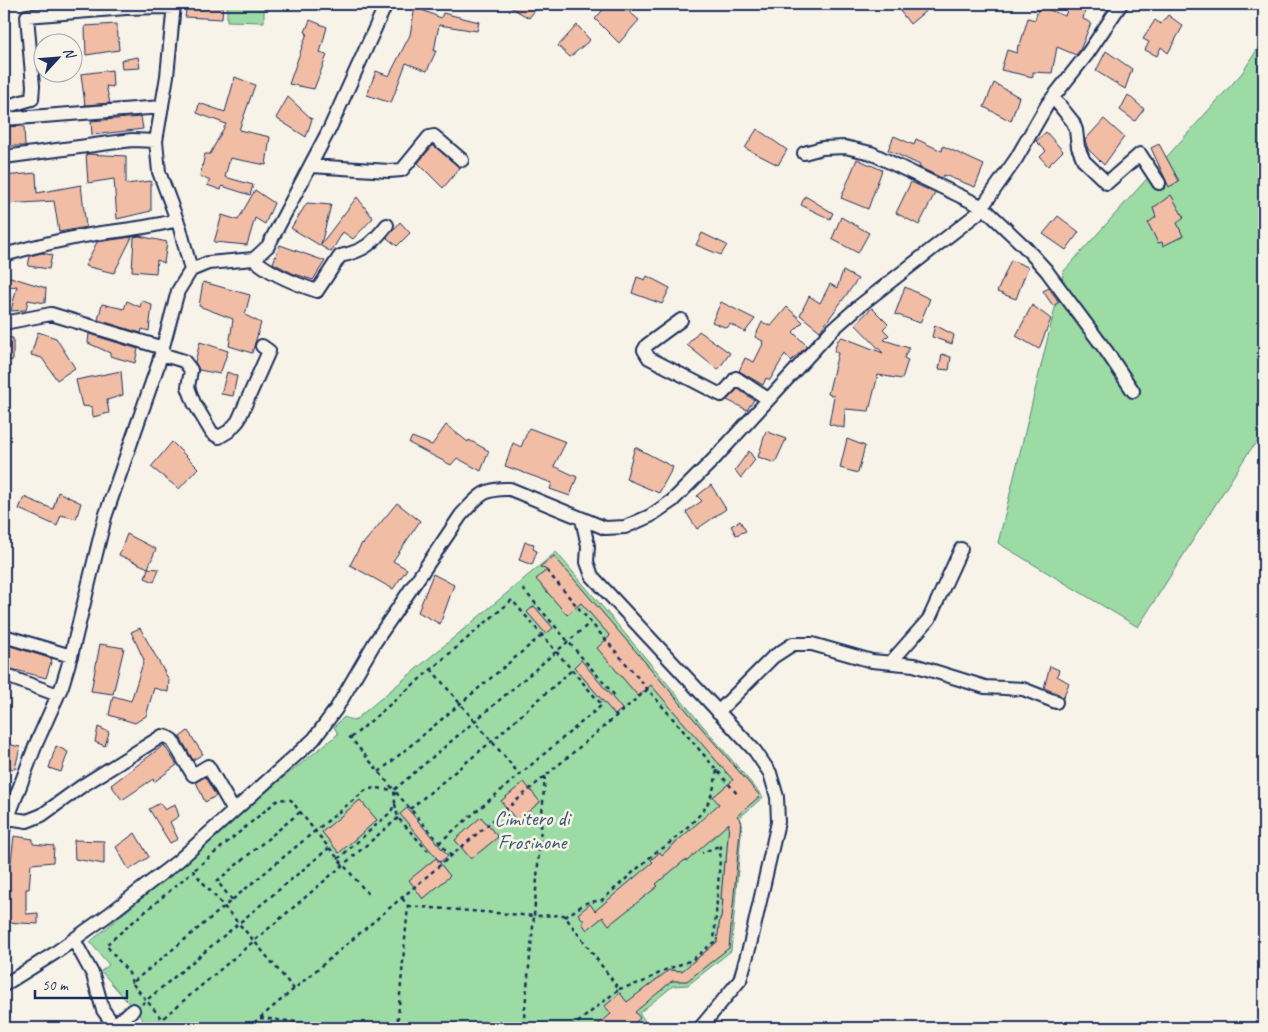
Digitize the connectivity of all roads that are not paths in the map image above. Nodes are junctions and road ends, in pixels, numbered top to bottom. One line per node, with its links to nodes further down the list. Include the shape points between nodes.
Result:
1 (386, 4): 12 (street)
2 (1121, 4): 4 (street)
3 (174, 6): 5 (street, via 27,16 32,99); 6 (street)
4 (1053, 97): 13 (street, via 1073,122 1084,161 1106,183 1140,154); 14 (street)
5 (4, 107)
6 (162, 107): 7 (street); 8 (street)
7 (4, 119)
8 (156, 141): 10 (street, via 132,140); 15 (street, via 159,172)
9 (804, 153): 14 (street, via 845,147 871,152)
10 (4, 157)
11 (462, 160): 12 (street, via 434,136 429,137 402,170)
12 (311, 166): 18 (street, via 268,246)
13 (1159, 183)
14 (983, 207): 24 (street, via 1040,263); 25 (street, via 832,330)
15 (177, 220): 17 (street); 19 (street)
16 (387, 225): 18 (street, via 367,248 340,256 317,291 262,267)
17 (4, 255)
18 (254, 259): 19 (street, via 208,263)
19 (191, 270): 23 (street, via 178,290)
20 (681, 320): 25 (street, via 647,345 644,350 649,358 721,394 736,378)
21 (4, 323): 23 (street, via 51,314)
22 (262, 346): 23 (street, via 269,351 238,421 219,437 212,434 194,403 188,387 190,370 184,361)
23 (162, 351): 31 (street, via 105,517)
24 (1134, 392)
25 (768, 399): 27 (street, via 672,501 650,516 625,528)
26 (582, 519): 27 (street, via 605,528); 28 (street); 37 (street, via 510,489 494,488 478,496 461,515 375,642 314,739)
27 (617, 528): 28 (street)
28 (588, 546): 36 (street, via 587,562 592,576)
29 (961, 549): 32 (street, via 929,619)
30 (4, 636): 31 (street)
31 (71, 656): 34 (street)
32 (890, 662): 35 (street, via 914,665 985,688 1022,689); 36 (street, via 812,644 793,644 773,657)
33 (4, 675): 34 (street)
34 (58, 695): 38 (street)
35 (1056, 702)
36 (718, 712): 43 (street, via 755,751 770,773 777,797 778,822 740,980)
37 (234, 811): 38 (street, via 208,766 193,775 172,740 162,736 42,815 27,821); 39 (street, via 178,861)
38 (6, 823)
39 (74, 940): 40 (street); 42 (street, via 93,975 103,1010)
40 (4, 985)
41 (133, 1010): 42 (street)
42 (113, 1027)
43 (700, 1028)

